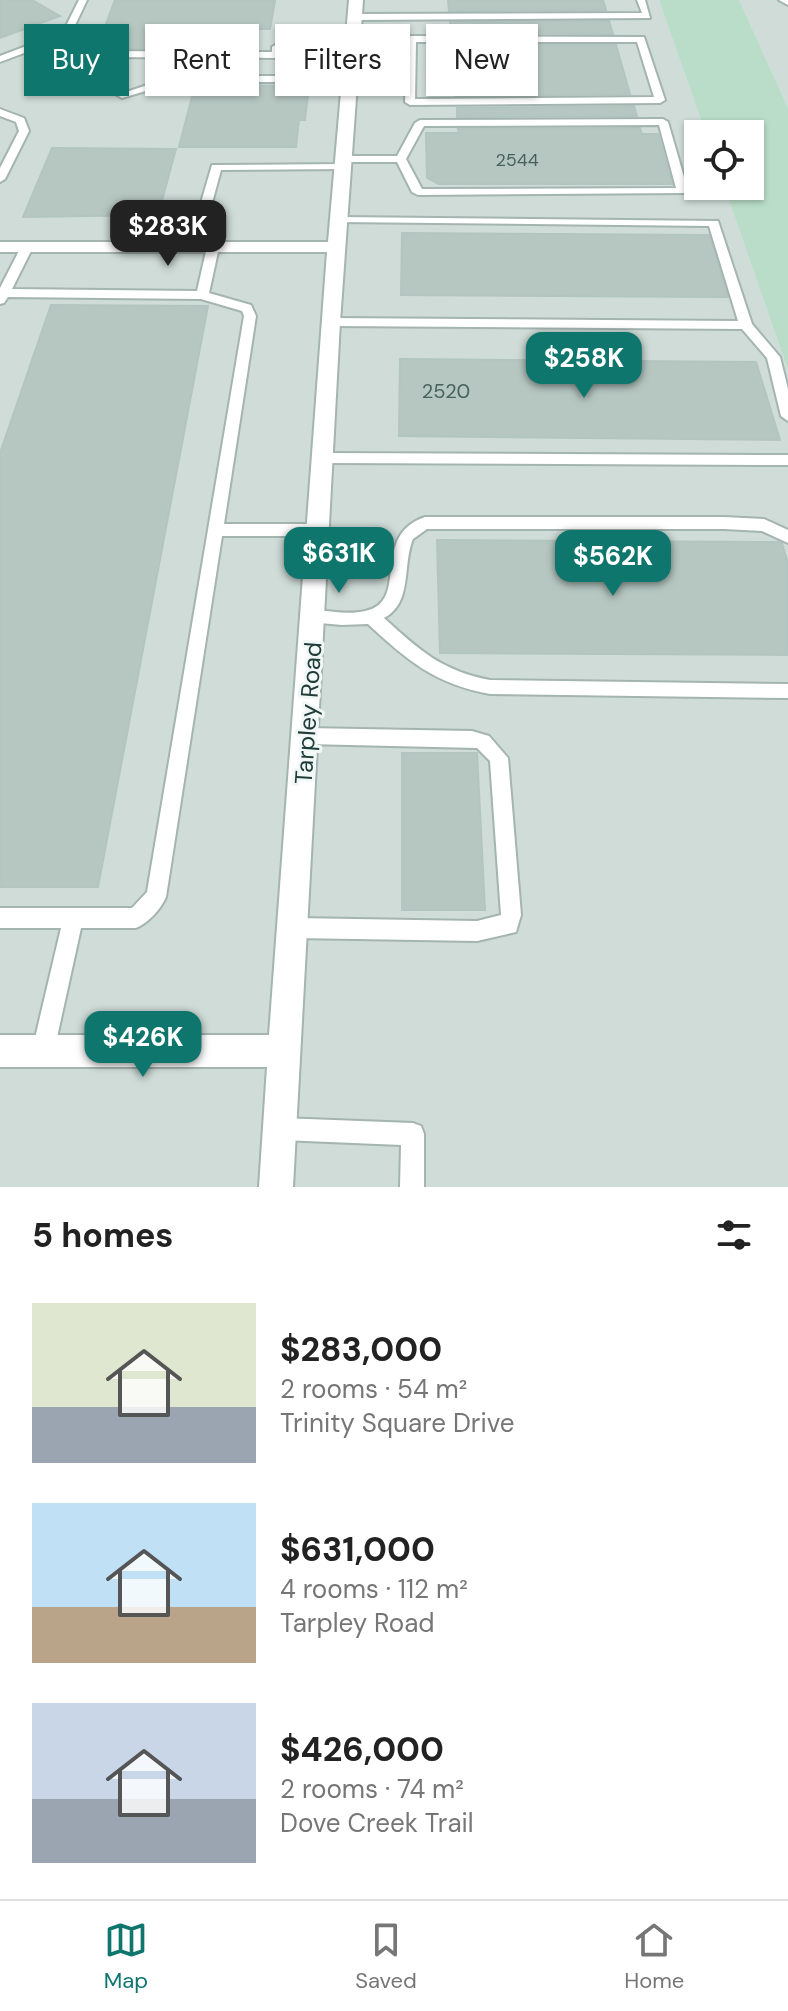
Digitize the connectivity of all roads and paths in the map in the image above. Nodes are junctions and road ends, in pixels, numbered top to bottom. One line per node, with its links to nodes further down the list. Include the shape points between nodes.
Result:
1 (83, 0): 7 (lane, via 67,34)
2 (641, 0): 3 (lane, via 647,16)
3 (355, 8)
4 (411, 48): 4 (lane, via 411,39 641,39 660,100 410,102)
5 (129, 54): 6 (lane)
6 (275, 55)
7 (0, 59)
8 (275, 79): 9 (lane, via 175,79)
9 (129, 93)
10 (348, 96): 13 (street, Tarpley Road)
11 (0, 112): 14 (lane, via 20,120 24,131)
12 (401, 159): 12 (lane, via 418,192 682,191 663,122 420,123); 13 (lane)
13 (343, 163): 15 (street, Tarpley Road); 18 (lane, via 216,167)
14 (0, 179)
15 (339, 220): 20 (street, Tarpley Road); 24 (lane, via 714,223)
16 (0, 247): 17 (street)
17 (27, 247): 18 (street); 22 (lane)
18 (194, 247): 19 (street)
19 (213, 247): 20 (street); 21 (lane)
20 (337, 247): 23 (street, Tarpley Road)
21 (202, 295): 22 (lane); 28 (lane, via 238,303 250,316)
22 (2, 297)
23 (330, 322): 24 (lane); 26 (street, Tarpley Road)
24 (746, 325): 25 (lane, via 773,357)
25 (788, 416)
26 (324, 458): 27 (lane); 29 (street, Tarpley Road)
27 (788, 460)
28 (217, 530): 29 (lane); 36 (lane, via 156,897 136,918)
29 (319, 530): 31 (street, Tarpley Road)
30 (788, 537): 32 (lane, via 764,525 724,523 425,523 403,541 400,584 389,606)
31 (314, 617): 32 (lane); 34 (street, Tarpley Road)
32 (371, 617): 33 (lane, via 430,668 462,684)
33 (788, 691)
34 (306, 736): 37 (street, Tarpley Road); 37 (lane, via 472,739 492,749 499,758 511,915 509,925 477,931)
35 (0, 918): 36 (lane)
36 (73, 918): 39 (lane)
37 (294, 928): 40 (street, Tarpley Road)
38 (0, 1051): 39 (street)
39 (43, 1051): 40 (street)
40 (286, 1051): 41 (street, Tarpley Road)
41 (281, 1129): 42 (street, Tarpley Road); 43 (lane, via 413,1134)
42 (276, 1187)
43 (412, 1187)

